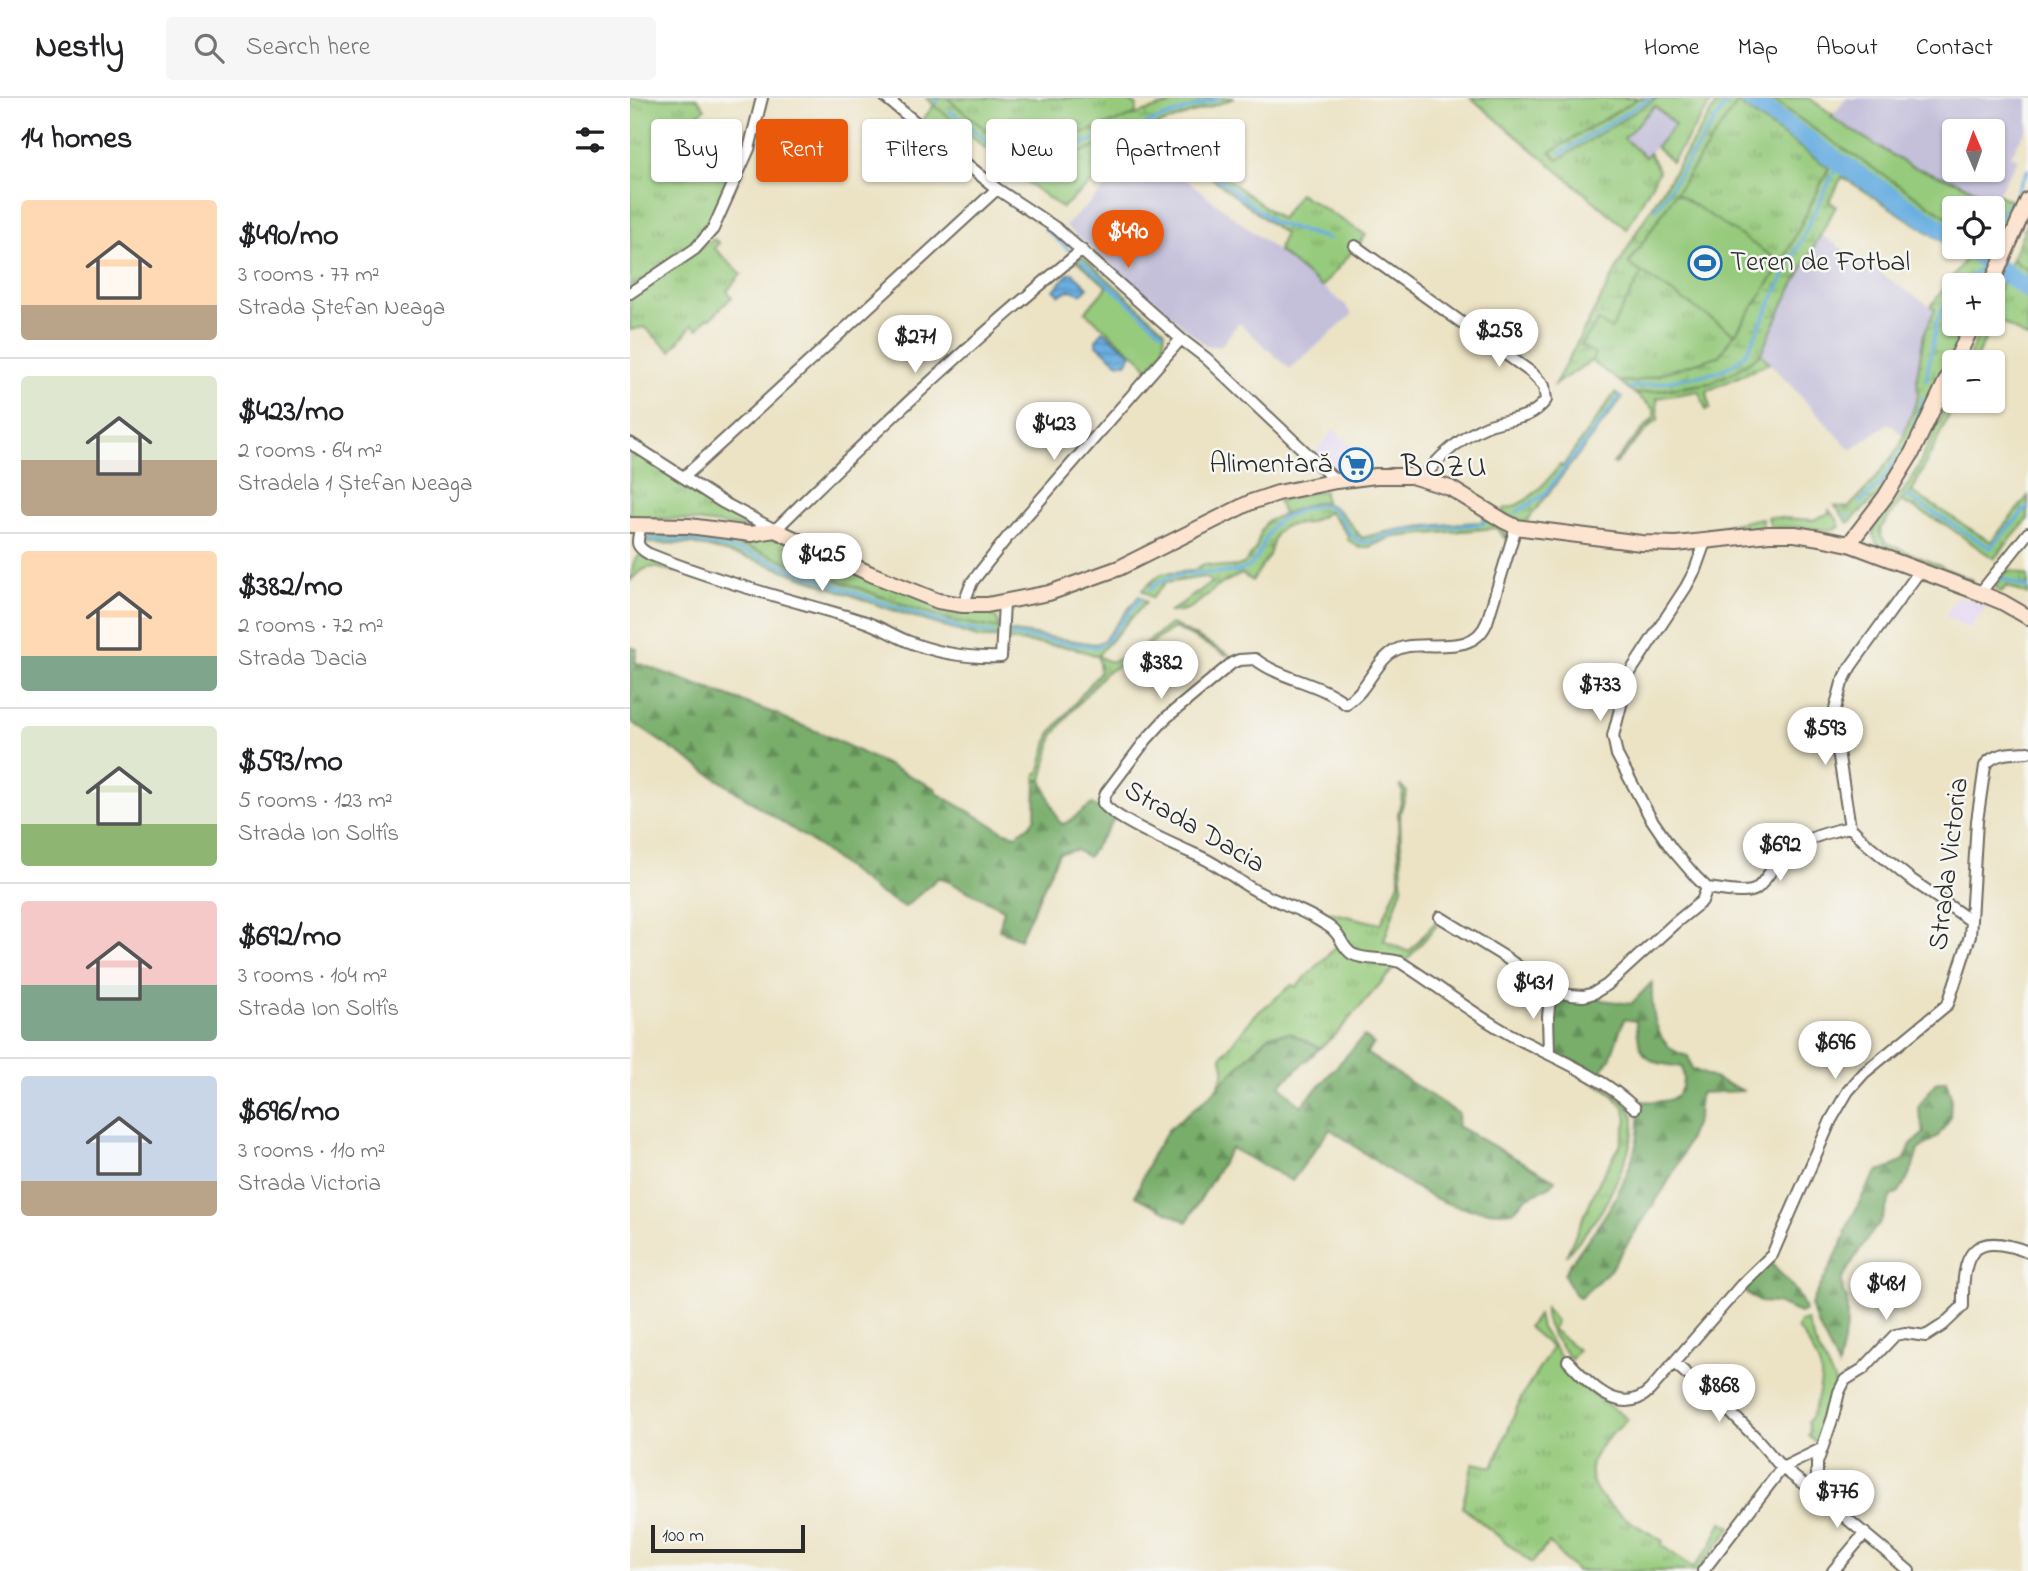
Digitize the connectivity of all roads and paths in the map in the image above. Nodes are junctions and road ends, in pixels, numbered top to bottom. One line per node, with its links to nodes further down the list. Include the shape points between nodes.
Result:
1 (762, 98): 8 (street, via 749,149 713,229 695,249)
2 (886, 98): 3 (street)
3 (997, 189): 6 (street); 12 (street)
4 (2028, 200): 7 (street)
5 (1355, 246): 13 (street, via 1544,386 1546,400 1540,407 1479,430 1437,460)
6 (1082, 250): 10 (street); 17 (street, via 939,374)
7 (1996, 273)
8 (630, 293)
9 (1967, 336): 20 (street, via 1912,453)
10 (1181, 339): 14 (street); 24 (street, via 1006,539 972,582)
11 (630, 443): 12 (street)
12 (684, 477): 17 (street)
13 (1424, 479): 14 (street, via 1396,475); 16 (street, via 1450,488)
14 (1336, 481): 23 (street, via 1251,502 1119,568 1049,593)
15 (635, 525): 17 (street, via 751,534); 23 (street, via 637,544 649,554 959,655 1001,657)
16 (1516, 527): 19 (street, via 1625,542); 32 (street, Strada Dacia, via 1487,622 1476,638 1392,651 1346,704 1255,659 1235,661 1167,717 1103,803 1120,817 1205,859 1273,900 1323,922 1352,954 1400,962 1464,1007)
17 (775, 530): 24 (street, via 916,594)
18 (2028, 533): 22 (street)
19 (1705, 541): 20 (street, via 1794,534); 28 (street, via 1686,587 1629,674 1614,736 1616,755 1650,817)
20 (1849, 544): 21 (street)
21 (1919, 572): 22 (street); 27 (street, via 1851,666 1837,698 1835,725)
22 (1980, 593): 25 (street)
23 (1004, 603): 24 (street)
24 (963, 606)
25 (2028, 617)
26 (2028, 752): 30 (street, Strada Victoria, via 1997,756 1985,766)
27 (1850, 827): 28 (street, via 1803,842 1752,891); 30 (street, via 1909,878)
28 (1707, 888): 31 (street, via 1702,901 1607,985 1584,996)
29 (1440, 917): 31 (street)
30 (1971, 921): 36 (street, Strada Victoria, via 1948,1004 1848,1091 1772,1255)
31 (1551, 990): 32 (street)
32 (1549, 1053): 33 (street, via 1605,1083)
33 (1635, 1108)
34 (2028, 1252): 37 (street, via 1996,1243 1974,1252 1964,1270 1963,1306 1926,1336 1895,1335 1863,1369 1845,1380)
35 (1568, 1361): 36 (street, Strada Victoria, via 1603,1392 1626,1402 1644,1395)
36 (1675, 1363): 38 (street, via 1732,1414)
37 (1821, 1450): 38 (street); 39 (street, via 1816,1473)
38 (1782, 1468): 39 (street); 41 (street)
39 (1821, 1497): 40 (street)
40 (1865, 1533): 42 (street); 43 (street)
41 (1703, 1571)
42 (1833, 1571)
43 (1909, 1571)

